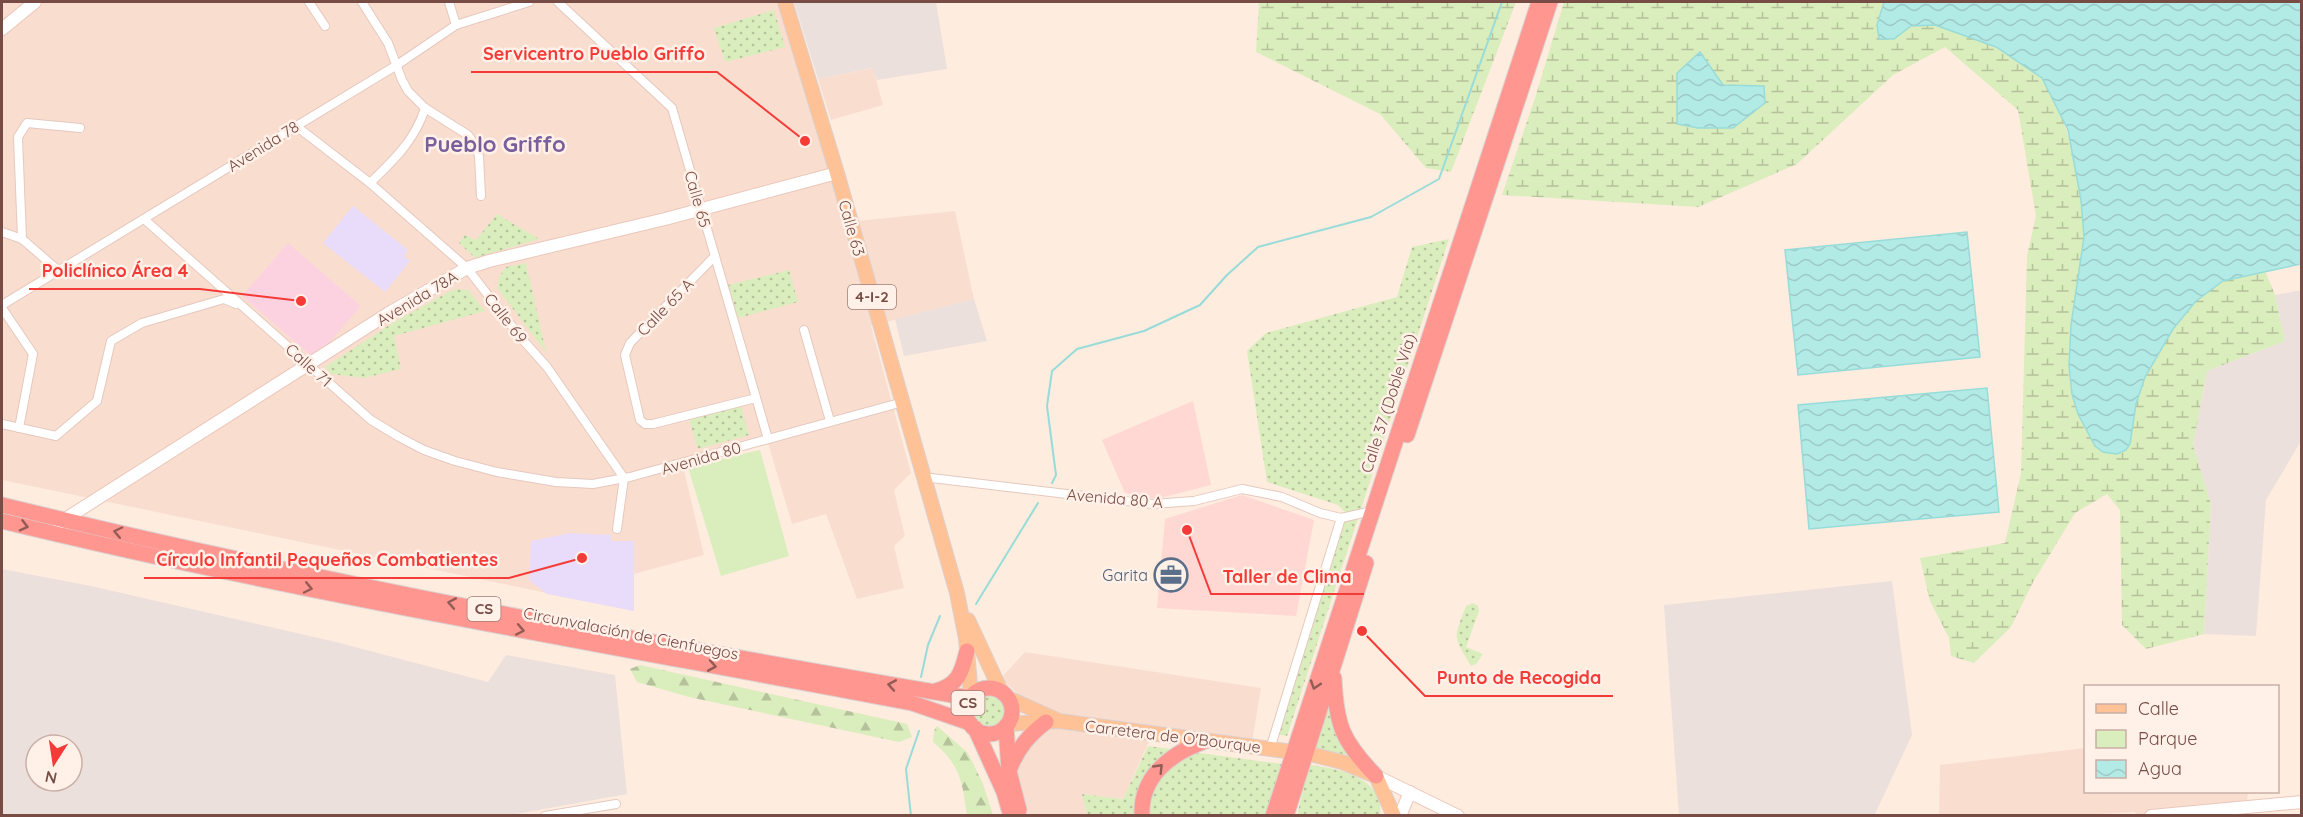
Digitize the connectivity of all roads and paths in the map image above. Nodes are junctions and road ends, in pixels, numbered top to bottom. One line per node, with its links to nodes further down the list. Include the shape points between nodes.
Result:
1 (35, 2): 12 (street)
2 (309, 2): 11 (street)
3 (362, 2): 13 (street)
4 (449, 2): 10 (street)
5 (529, 2): 10 (street, Avenida 78)
6 (558, 2): 20 (street, Calle 65, via 672,108)
7 (785, 2): 17 (main road, Calle 63 / 4-I-2)
8 (1539, 2): 41 (highway, Calle 37 (Doble Vía))
9 (1550, 2): 49 (highway, Calle 37 (Doble Vía))
10 (456, 25): 13 (street, Avenida 78)
11 (324, 26)
12 (2, 28)
13 (397, 65): 14 (street, via 408,91); 15 (street, Avenida 78)
14 (425, 108): 18 (street, via 409,140); 19 (street, via 468,135 475,145)
15 (296, 126): 18 (street, Calle 69); 21 (street, Avenida 78)
16 (80, 128): 23 (street, via 27,123 18,137)
17 (837, 173): 20 (street, Avenida 78A); 32 (main road, Calle 63 / 4-I-2)
18 (370, 183): 25 (street, Calle 69)
19 (481, 196)
20 (701, 210): 24 (street, Calle 65); 25 (street, Avenida 78A)
21 (144, 219): 26 (street, Avenida 78); 27 (street, Calle 71)
22 (2, 232): 23 (street)
23 (22, 239): 26 (street)
24 (715, 256): 31 (street, Calle 65); 31 (street, Calle 65 A, via 630,343 625,355 640,420 653,424)
25 (467, 268): 30 (street, Avenida 78A); 39 (street, Calle 69, via 547,367)
26 (59, 270): 28 (street, Avenida 78)
27 (242, 306): 30 (street, Calle 71); 35 (street, via 224,299 142,323 111,341 97,401 56,436)
28 (2, 307): 35 (street, via 33,354)
29 (804, 330): 33 (street)
30 (308, 366): 37 (street, Calle 71, via 371,420 399,437 424,450); 43 (street, Avenida 78A)
31 (756, 398): 36 (street, Calle 65)
32 (903, 402): 33 (street, Avenida 80); 38 (main road, Calle 63 / 4-I-2)
33 (830, 421): 36 (street, Avenida 80)
34 (2, 424): 35 (street)
35 (18, 428)
36 (768, 439): 39 (street, Avenida 80)
37 (496, 472): 39 (street, Avenida 80, via 574,484)
38 (923, 477): 42 (street, Avenida 80 A, via 1152,504 1194,501 1242,489 1282,497); 47 (main road, Calle 63 / 4-I-2)
39 (624, 478): 45 (street)
40 (2, 505): 43 (highway, Circunvalación de Cienfuegos / CS)
41 (1372, 511): 42 (street, Avenida 80 A); 71 (highway, Calle 37 (Doble Vía), one-way to 71)
42 (1341, 518): 58 (street)
43 (63, 520): 46 (street, Avenida 78A); 50 (highway, Circunvalación de Cienfuegos / CS, one-way to 43, via 508,614)
44 (2, 521): 46 (highway, Circunvalación de Cienfuegos / CS, one-way to 46)
45 (617, 529)
46 (46, 532): 53 (highway, Circunvalación de Cienfuegos / CS, one-way to 53, via 398,606 898,700)
47 (957, 593): 48 (main road, Calle 63 / 4-I-2); 51 (main road, Calle 63 / 4-I-2)
48 (967, 651): 50 (highway, via 960,677 953,685); 52 (main road, Calle 63 / 4-I-2)
49 (1333, 668): 62 (highway, via 1335,714 1340,728 1355,755); 66 (highway, Calle 37 (Doble Vía))
50 (933, 692): 52 (highway, Circunvalación de Cienfuegos / CS)
51 (1005, 695): 52 (highway, Circunvalación de Cienfuegos / CS, via 988,688); 54 (main road, Carretera de O'Bourque); 55 (highway, CS, via 1012,711)
52 (971, 697): 56 (highway, CS, via 966,711)
53 (943, 713): 56 (highway, Circunvalación de Cienfuegos / CS); 61 (highway)
54 (1052, 722): 55 (main road, Carretera de O'Bourque); 57 (main road, Carretera de O'Bourque); 61 (highway, via 1026,739)
55 (1007, 725): 56 (highway, Circunvalación de Cienfuegos / CS, via 987,733); 61 (highway, CS)
56 (973, 726): 61 (highway, CS)
57 (1203, 741): 58 (main road, Carretera de O'Bourque); 70 (highway, one-way to 57, via 1144,794 1155,772 1166,761)
58 (1270, 749): 59 (main road, Carretera de O'Bourque)
59 (1286, 751)
60 (1314, 755): 62 (main road)
61 (1003, 772): 68 (highway, CS); 69 (highway, CS)
62 (1376, 776): 63 (street); 72 (main road)
63 (1410, 792): 73 (street); 74 (street)
64 (2301, 802): 75 (street)
65 (616, 804): 67 (street)
66 (1287, 813)
67 (545, 816)
68 (1011, 816)
69 (1020, 816)
70 (1142, 816)
71 (1273, 816)
72 (1394, 816)
73 (1400, 816)
74 (1458, 816)
75 (2151, 816)

